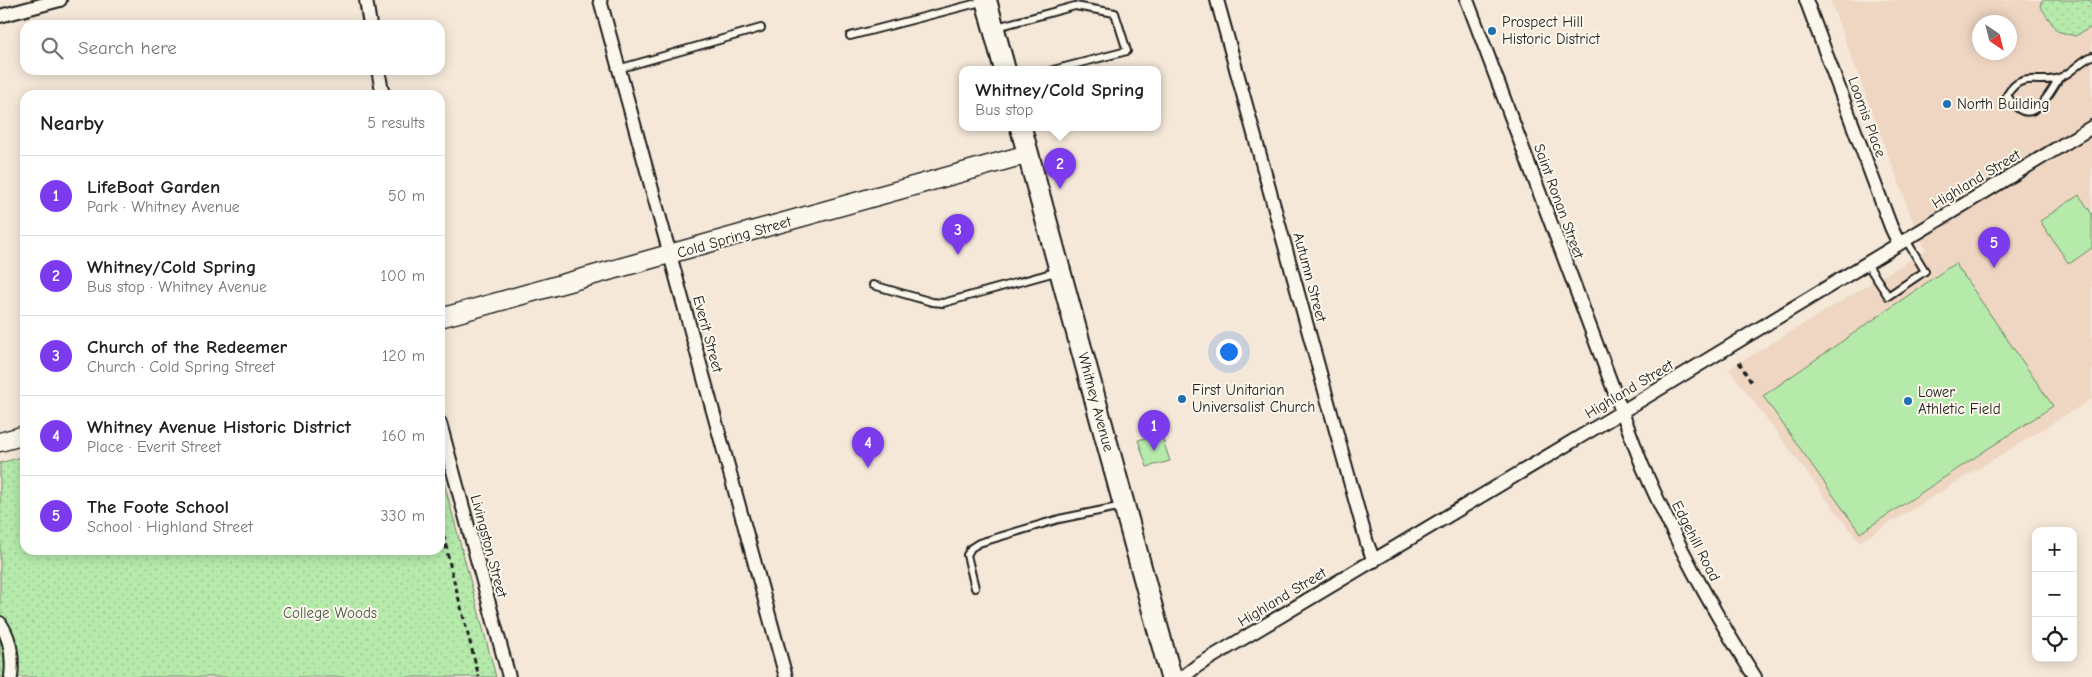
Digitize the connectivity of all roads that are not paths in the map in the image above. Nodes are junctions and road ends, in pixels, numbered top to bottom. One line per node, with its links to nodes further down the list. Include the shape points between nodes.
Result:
1 (60, 0): 8 (street)
2 (366, 0): 9 (street)
3 (600, 0): 16 (street, Everit Street)
4 (986, 0): 11 (main road); 12 (lane)
5 (1217, 0): 34 (street, Autumn Street)
6 (1467, 0): 29 (street, Saint Ronan Street)
7 (1806, 0): 23 (street, Loomis Place, via 1891,227)
8 (0, 16)
9 (369, 20)
10 (761, 28): 16 (lane)
11 (993, 28): 14 (main road); 15 (lane, via 1076,6 1115,14 1127,51)
12 (850, 36)
13 (2092, 56): 18 (lane)
14 (1004, 66)
15 (1069, 66)
16 (618, 69): 24 (street, Everit Street)
17 (379, 75): 19 (street)
18 (2059, 78): 18 (lane, via 2017,82 2007,95 2014,106 2029,112 2041,106)
19 (382, 90)
20 (2092, 127): 23 (street, Highland Street)
21 (1021, 131): 22 (main road, Whitney Avenue)
22 (1028, 154): 24 (street, Cold Spring Street); 26 (main road, Whitney Avenue)
23 (1902, 242): 25 (street, Highland Street); 25 (lane, via 1925,271 1888,296)
24 (669, 255): 28 (street, Cold Spring Street); 39 (street, Everit Street)
25 (1867, 264): 29 (street, Highland Street)
26 (1060, 271): 27 (lane, via 943,303); 33 (main road, Whitney Avenue)
27 (873, 285)
28 (445, 317)
29 (1621, 412): 34 (street, Highland Street); 42 (street, Edgehill Road, via 1674,535 1716,615)
30 (20, 436): 32 (street)
31 (445, 441): 38 (street, Livingston Street)
32 (0, 442)
33 (1124, 506): 35 (lane, via 1059,520 979,543 966,555); 40 (main road, Whitney Avenue)
34 (1374, 562): 41 (street, Highland Street)
35 (975, 588)
36 (0, 623): 37 (street, via 10,648)
37 (11, 677)
38 (509, 677)
39 (786, 677)
40 (1171, 677)
41 (1183, 677)
42 (1755, 677)

